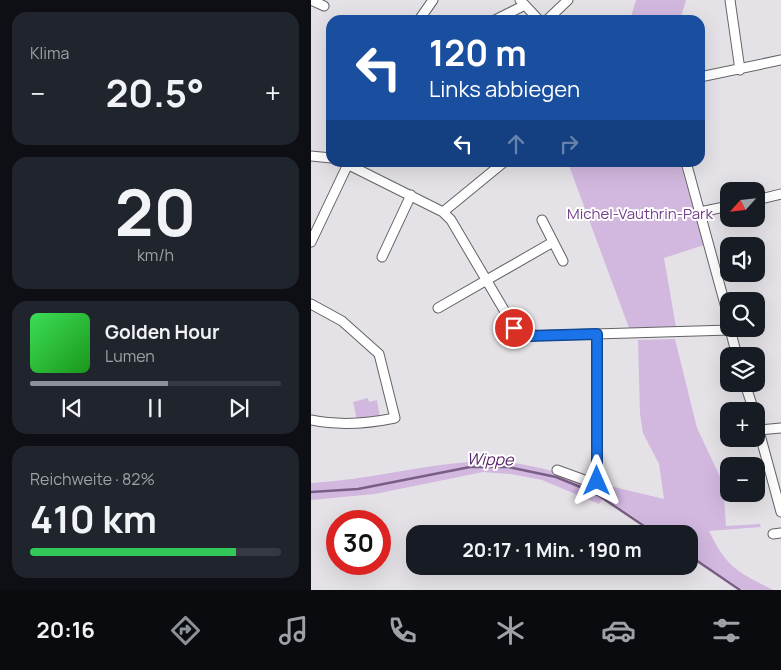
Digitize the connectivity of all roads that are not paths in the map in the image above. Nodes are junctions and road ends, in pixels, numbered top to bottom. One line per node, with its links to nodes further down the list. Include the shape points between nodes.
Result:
1 (311, 0): 6 (street)
2 (433, 0): 7 (street)
3 (568, 0): 10 (street)
4 (730, 0): 12 (street)
5 (522, 2): 8 (street); 9 (street)
6 (324, 6)
7 (422, 15)
8 (502, 15)
9 (534, 15)
10 (552, 15)
11 (781, 60): 12 (street)
12 (740, 70): 13 (street)
13 (705, 76)
14 (311, 156): 15 (street)
15 (326, 158)
16 (345, 167): 27 (street)
17 (355, 167): 21 (street)
18 (498, 167): 24 (street)
19 (687, 167): 25 (street)
20 (781, 194): 22 (street)
21 (411, 195): 24 (street); 29 (street)
22 (765, 198)
23 (720, 208): 25 (street)
24 (443, 212): 31 (street)
25 (700, 212): 32 (street)
26 (542, 220): 28 (street)
27 (311, 242)
28 (553, 242): 30 (street); 31 (street)
29 (382, 257)
30 (563, 261)
31 (486, 280): 34 (street); 36 (street, via 520,333 528,336)
32 (722, 292)
33 (311, 304): 37 (street, via 342,321 379,354 395,418 367,424)
34 (438, 308)
35 (720, 330): 36 (street)
36 (597, 334): 41 (street, via 597,481 590,482)
37 (311, 420)
38 (781, 428): 39 (street)
39 (765, 429)
40 (764, 447): 42 (street)
41 (557, 470)
42 (781, 512)

